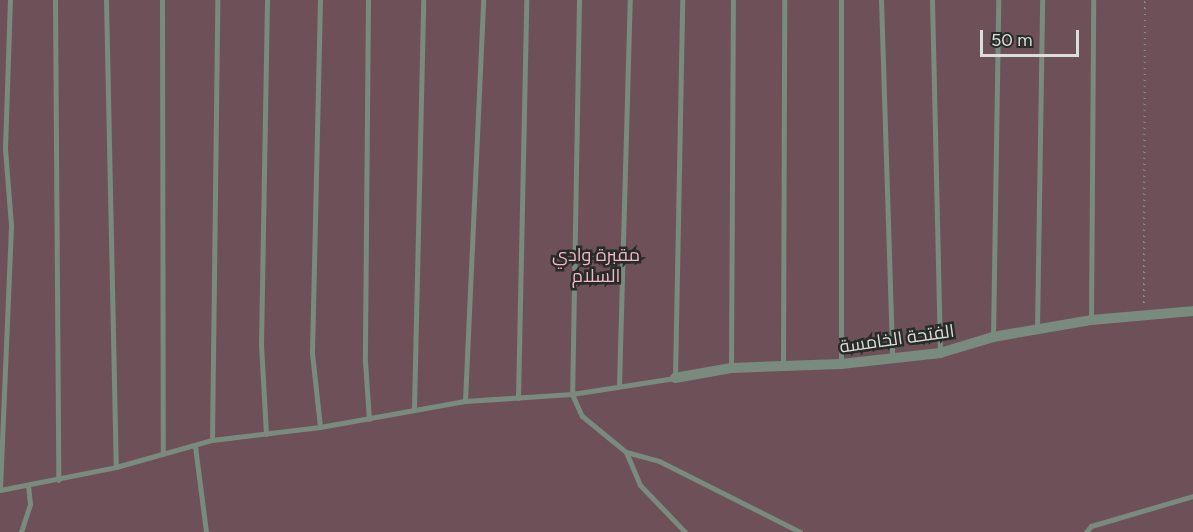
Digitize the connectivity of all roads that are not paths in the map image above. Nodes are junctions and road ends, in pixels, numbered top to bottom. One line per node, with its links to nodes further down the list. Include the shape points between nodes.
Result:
1 (10, 0): 48 (lane, via 5,149 11,225)
2 (55, 0): 46 (lane)
3 (106, 0): 45 (lane)
4 (162, 0): 44 (lane)
5 (217, 0): 41 (lane)
6 (267, 0): 40 (lane, via 261,345)
7 (320, 0): 39 (lane, via 312,353)
8 (368, 0): 38 (lane, via 365,361)
9 (423, 0): 37 (lane)
10 (483, 0): 36 (lane)
11 (526, 0): 35 (lane)
12 (579, 0): 34 (lane)
13 (630, 0): 33 (lane)
14 (682, 0): 32 (lane)
15 (733, 0): 31 (lane)
16 (784, 0): 30 (lane)
17 (842, 0): 29 (lane)
18 (881, 0): 28 (lane)
19 (932, 0): 27 (lane)
20 (998, 0): 26 (lane)
21 (1042, 0): 25 (lane)
22 (1093, 0): 24 (lane)
23 (1193, 311): 24 (street, الفتحة الخامسة)
24 (1091, 320): 25 (street, الفتحة الخامسة)
25 (1037, 330): 26 (street, الفتحة الخامسة)
26 (993, 337): 27 (street, الفتحة الخامسة)
27 (940, 352): 28 (street, الفتحة الخامسة)
28 (892, 356): 29 (street, الفتحة الخامسة)
29 (841, 364): 30 (street, الفتحة الخامسة)
30 (783, 365): 31 (street, الفتحة الخامسة)
31 (731, 368): 32 (street, الفتحة الخامسة)
32 (675, 378): 33 (lane)
33 (619, 385): 34 (lane)
34 (572, 394): 35 (lane); 43 (lane, via 582,417)
35 (518, 398): 36 (lane)
36 (465, 401): 37 (lane)
37 (414, 408): 38 (lane)
38 (369, 419): 39 (lane)
39 (320, 427): 40 (lane)
40 (266, 434): 41 (lane)
41 (212, 440): 42 (lane)
42 (195, 446): 44 (lane); 51 (lane)
43 (626, 452): 52 (lane, via 640,485); 53 (lane, via 659,461)
44 (163, 454): 45 (lane)
45 (116, 467): 46 (lane)
46 (58, 480): 47 (lane)
47 (28, 485): 48 (lane); 50 (lane, via 30,504)
48 (0, 490)
49 (1193, 496): 54 (lane, via 1092,526)
50 (21, 532)
51 (208, 532)
52 (685, 532)
53 (800, 532)
54 (1086, 532)

